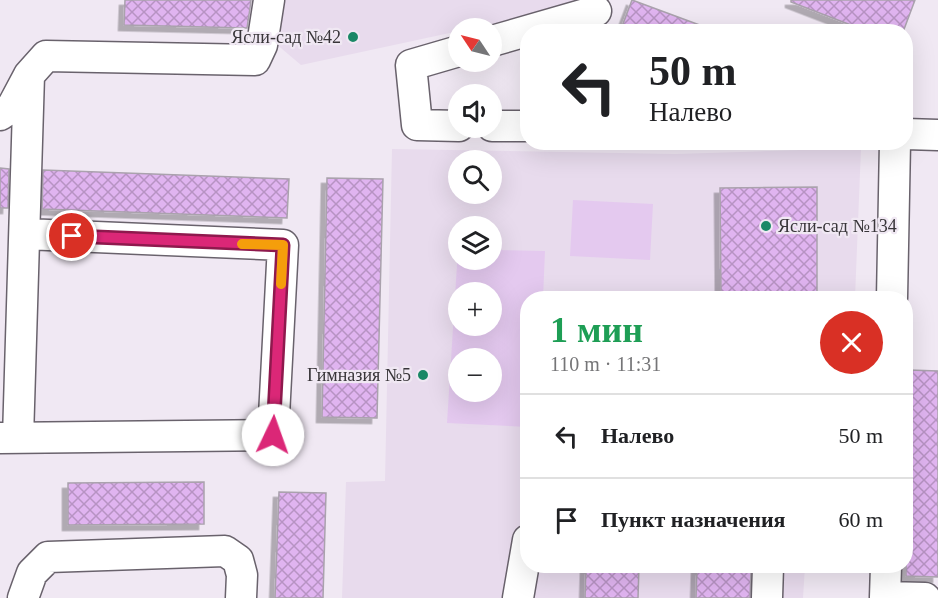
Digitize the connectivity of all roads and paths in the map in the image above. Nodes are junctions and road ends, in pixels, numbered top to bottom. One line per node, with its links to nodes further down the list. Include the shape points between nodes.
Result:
1 (269, 0): 7 (lane, via 262,45 255,60 46,56)
2 (594, 14): 3 (lane)
3 (556, 24)
4 (520, 34): 5 (lane)
5 (502, 38)
6 (448, 54): 9 (lane, via 411,65 417,125)
7 (29, 75): 8 (lane, via 12,107); 15 (lane)
8 (0, 115)
9 (448, 126)
10 (502, 126): 11 (lane)
11 (520, 126)
12 (913, 134): 13 (lane)
13 (938, 135)
14 (895, 150): 16 (lane)
15 (25, 234): 17 (lane); 17 (lane, via 283,245 273,435)
16 (892, 291)
17 (9, 438)
18 (522, 573): 23 (lane)
19 (768, 573): 24 (lane)
20 (886, 573): 25 (lane)
21 (23, 598): 22 (lane, via 32,573 48,557 225,551 238,560)
22 (241, 598)
23 (518, 598)
24 (767, 598)
25 (885, 598): 26 (lane)
26 (925, 598)

